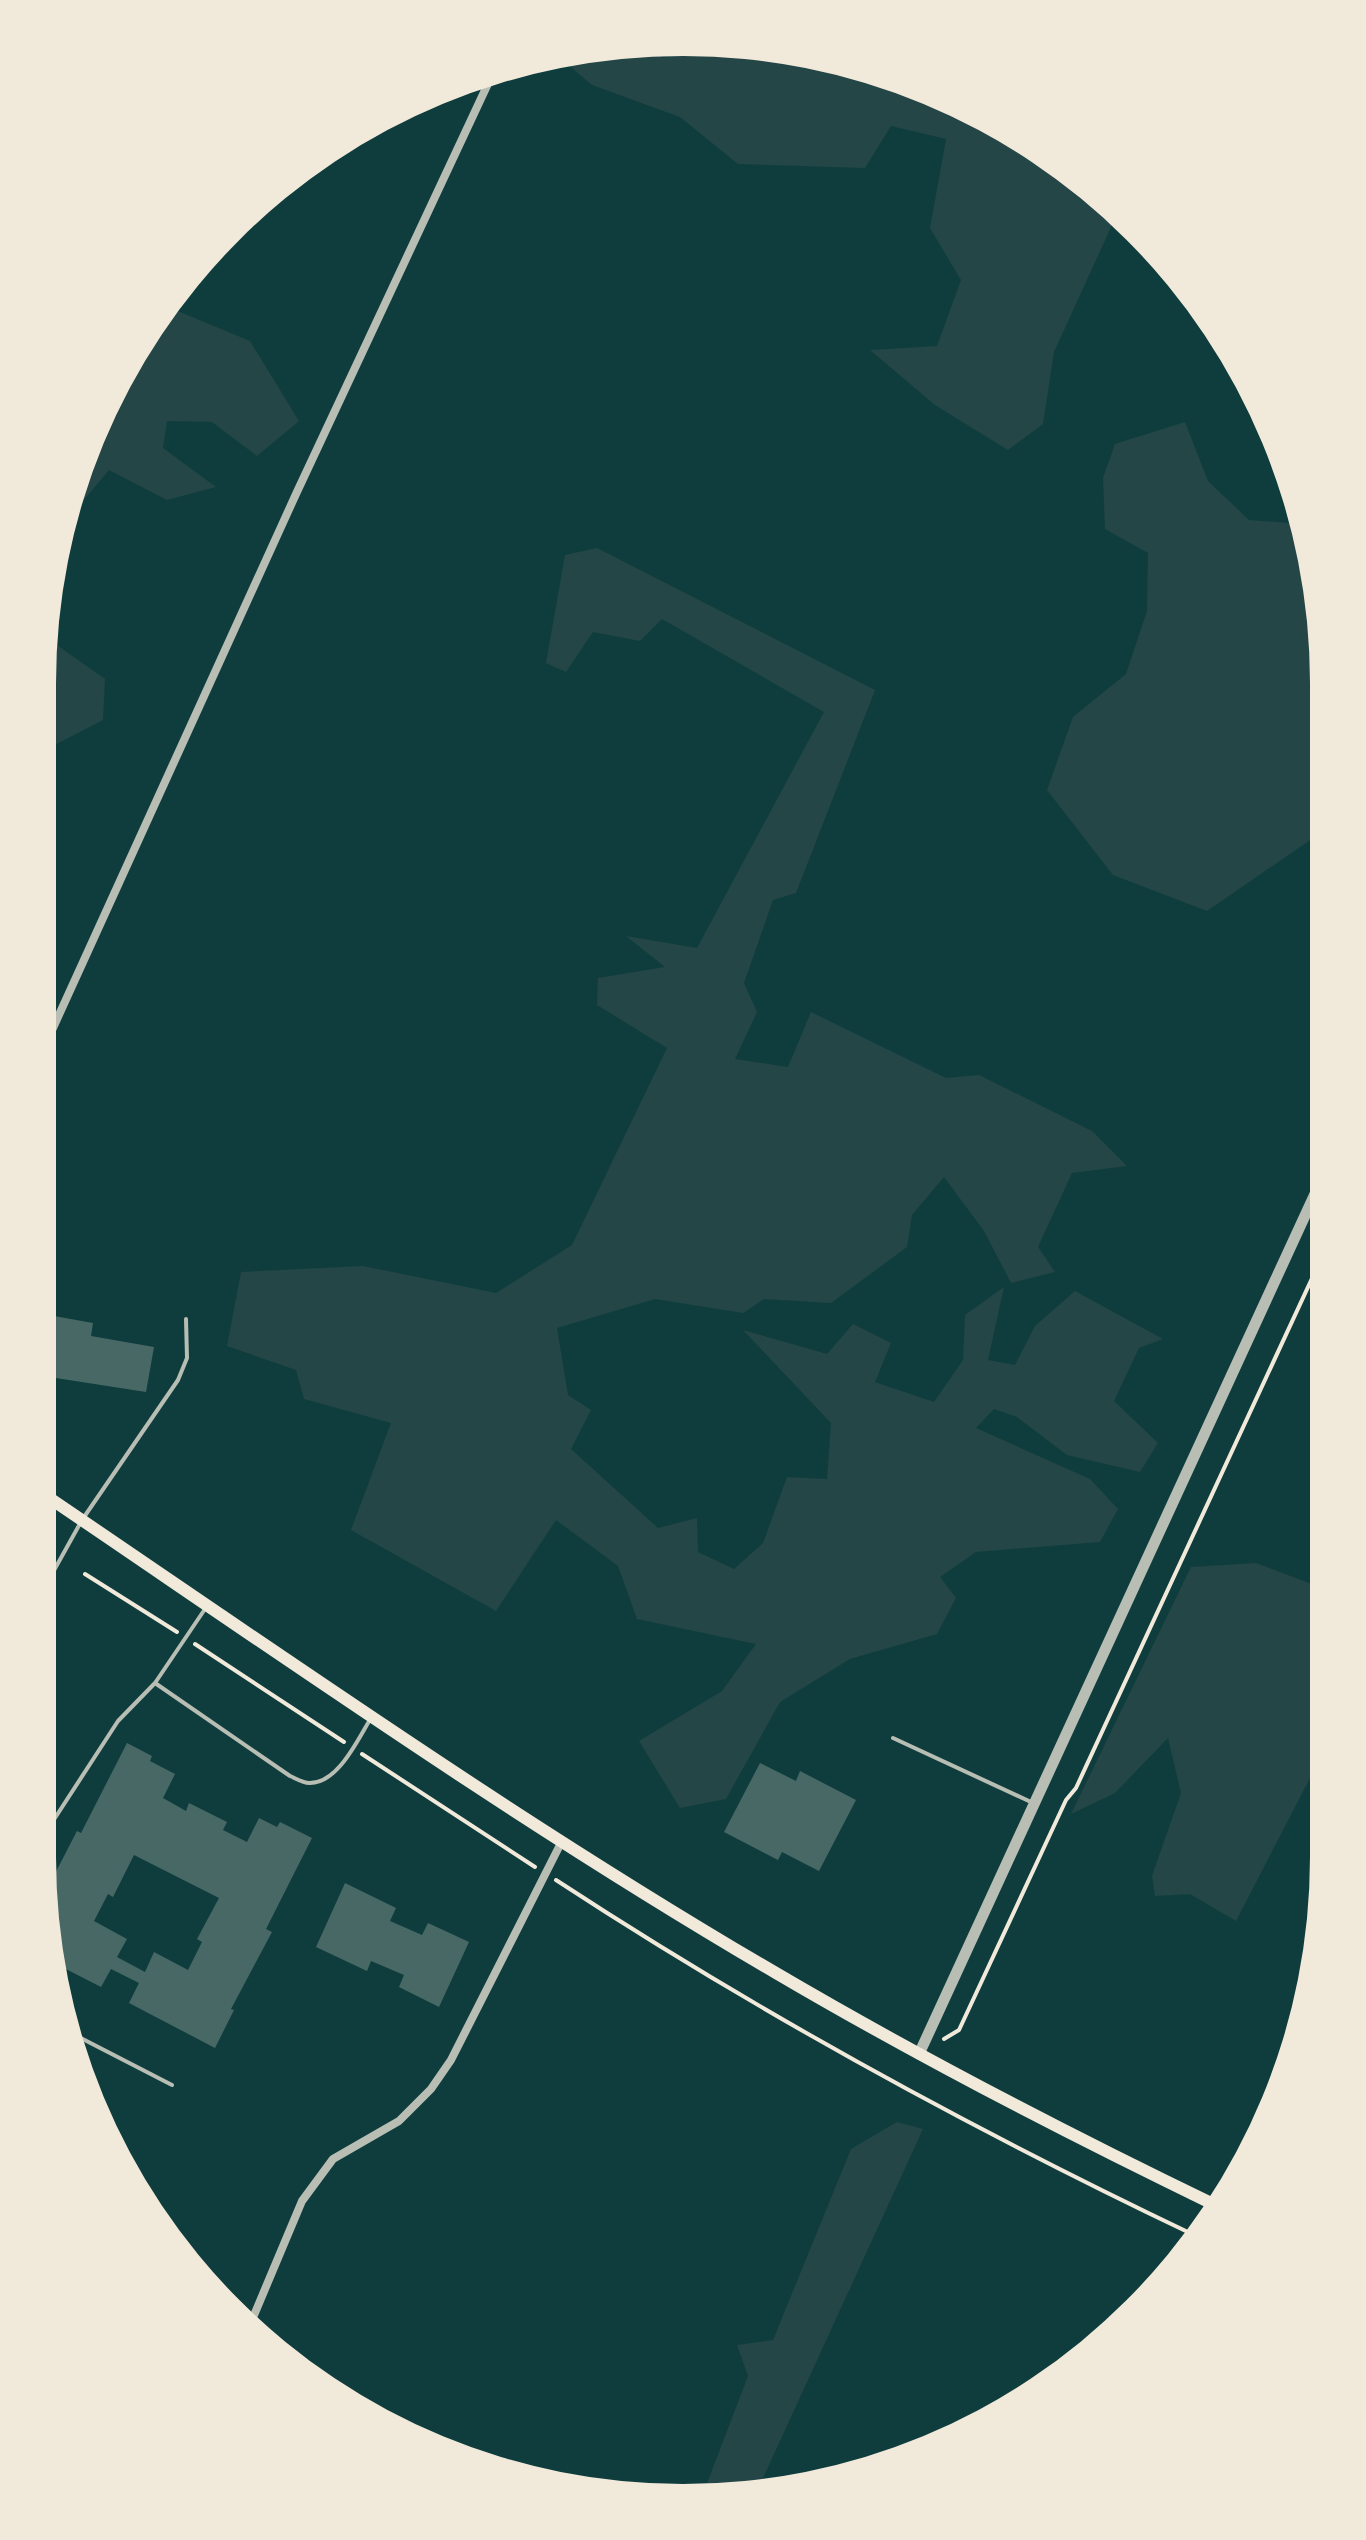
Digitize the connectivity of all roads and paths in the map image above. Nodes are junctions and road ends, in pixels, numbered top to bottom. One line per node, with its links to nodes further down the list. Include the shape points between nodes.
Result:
1 (486, 87): 2 (street)
2 (56, 1021)
3 (1310, 1205): 16 (street)
4 (1310, 1283): 21 (path, via 959,2030)
5 (186, 1319): 7 (lane, via 187,1358 178,1380)
6 (56, 1502): 7 (main road)
7 (82, 1520): 8 (lane); 10 (main road)
8 (56, 1567)
9 (85, 1574): 11 (path)
10 (208, 1605): 11 (lane); 13 (main road)
11 (186, 1638): 12 (lane); 15 (path)
12 (155, 1683): 15 (lane, via 290,1776 309,1783 327,1778); 17 (lane, via 118,1721)
13 (372, 1717): 15 (lane); 18 (main road)
14 (893, 1738): 16 (lane)
15 (352, 1747): 19 (path)
16 (1033, 1803): 21 (street)
17 (56, 1816)
18 (562, 1841): 19 (street); 21 (main road)
19 (545, 1873): 24 (path, via 835,2052); 25 (street, via 451,2060 399,2121 333,2159 302,2201)
20 (83, 2039): 22 (lane)
21 (919, 2054): 23 (main road)
22 (172, 2085)
23 (1207, 2201)
24 (1186, 2231)
25 (255, 2314)

